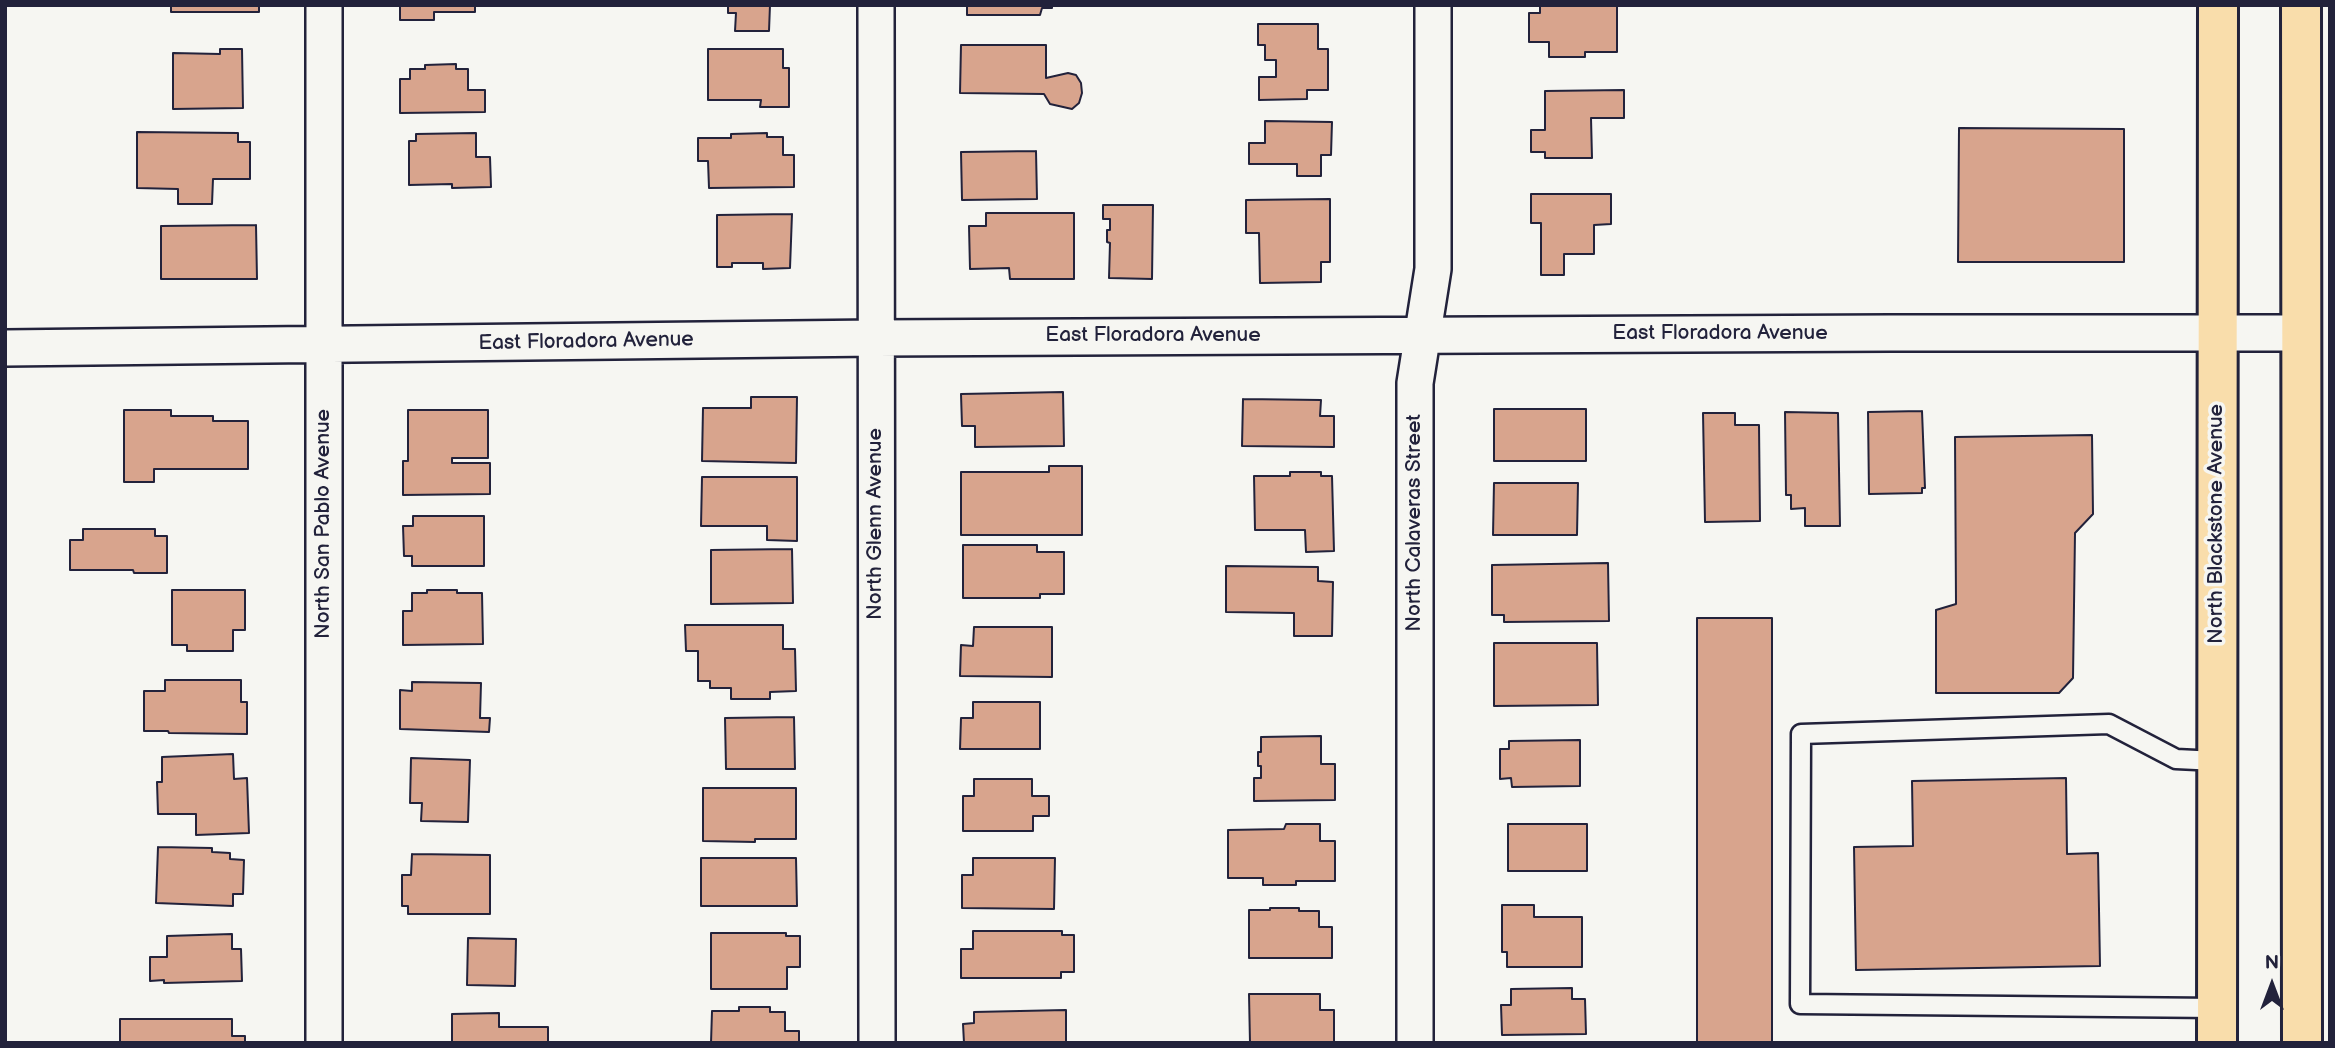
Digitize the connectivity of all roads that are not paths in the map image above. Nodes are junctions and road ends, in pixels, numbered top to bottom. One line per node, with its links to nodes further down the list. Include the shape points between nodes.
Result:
1 (324, 5): 10 (street, North San Pablo Avenue)
2 (877, 5): 9 (street, North Glenn Avenue)
3 (1433, 5): 8 (street, North Calaveras Street, via 1433,269)
4 (2218, 5): 6 (main road, North Blackstone Avenue)
5 (2301, 5): 7 (main road)
6 (2217, 332): 7 (street, East Floradora Avenue); 8 (street, East Floradora Avenue); 12 (main road, North Blackstone Avenue)
7 (2301, 334): 17 (main road)
8 (1423, 335): 9 (street, East Floradora Avenue); 16 (street, North Calaveras Street, via 1415,383)
9 (876, 338): 10 (street, East Floradora Avenue); 15 (street, North Glenn Avenue)
10 (324, 345): 11 (street, East Floradora Avenue); 14 (street, North San Pablo Avenue)
11 (5, 348)
12 (2217, 761): 13 (main road, North Blackstone Avenue); 13 (lane, via 2176,759 2109,724 1801,734 1800,1004)
13 (2217, 1026)
14 (324, 1043)
15 (877, 1043)
16 (1415, 1043)
17 (2302, 1043)

